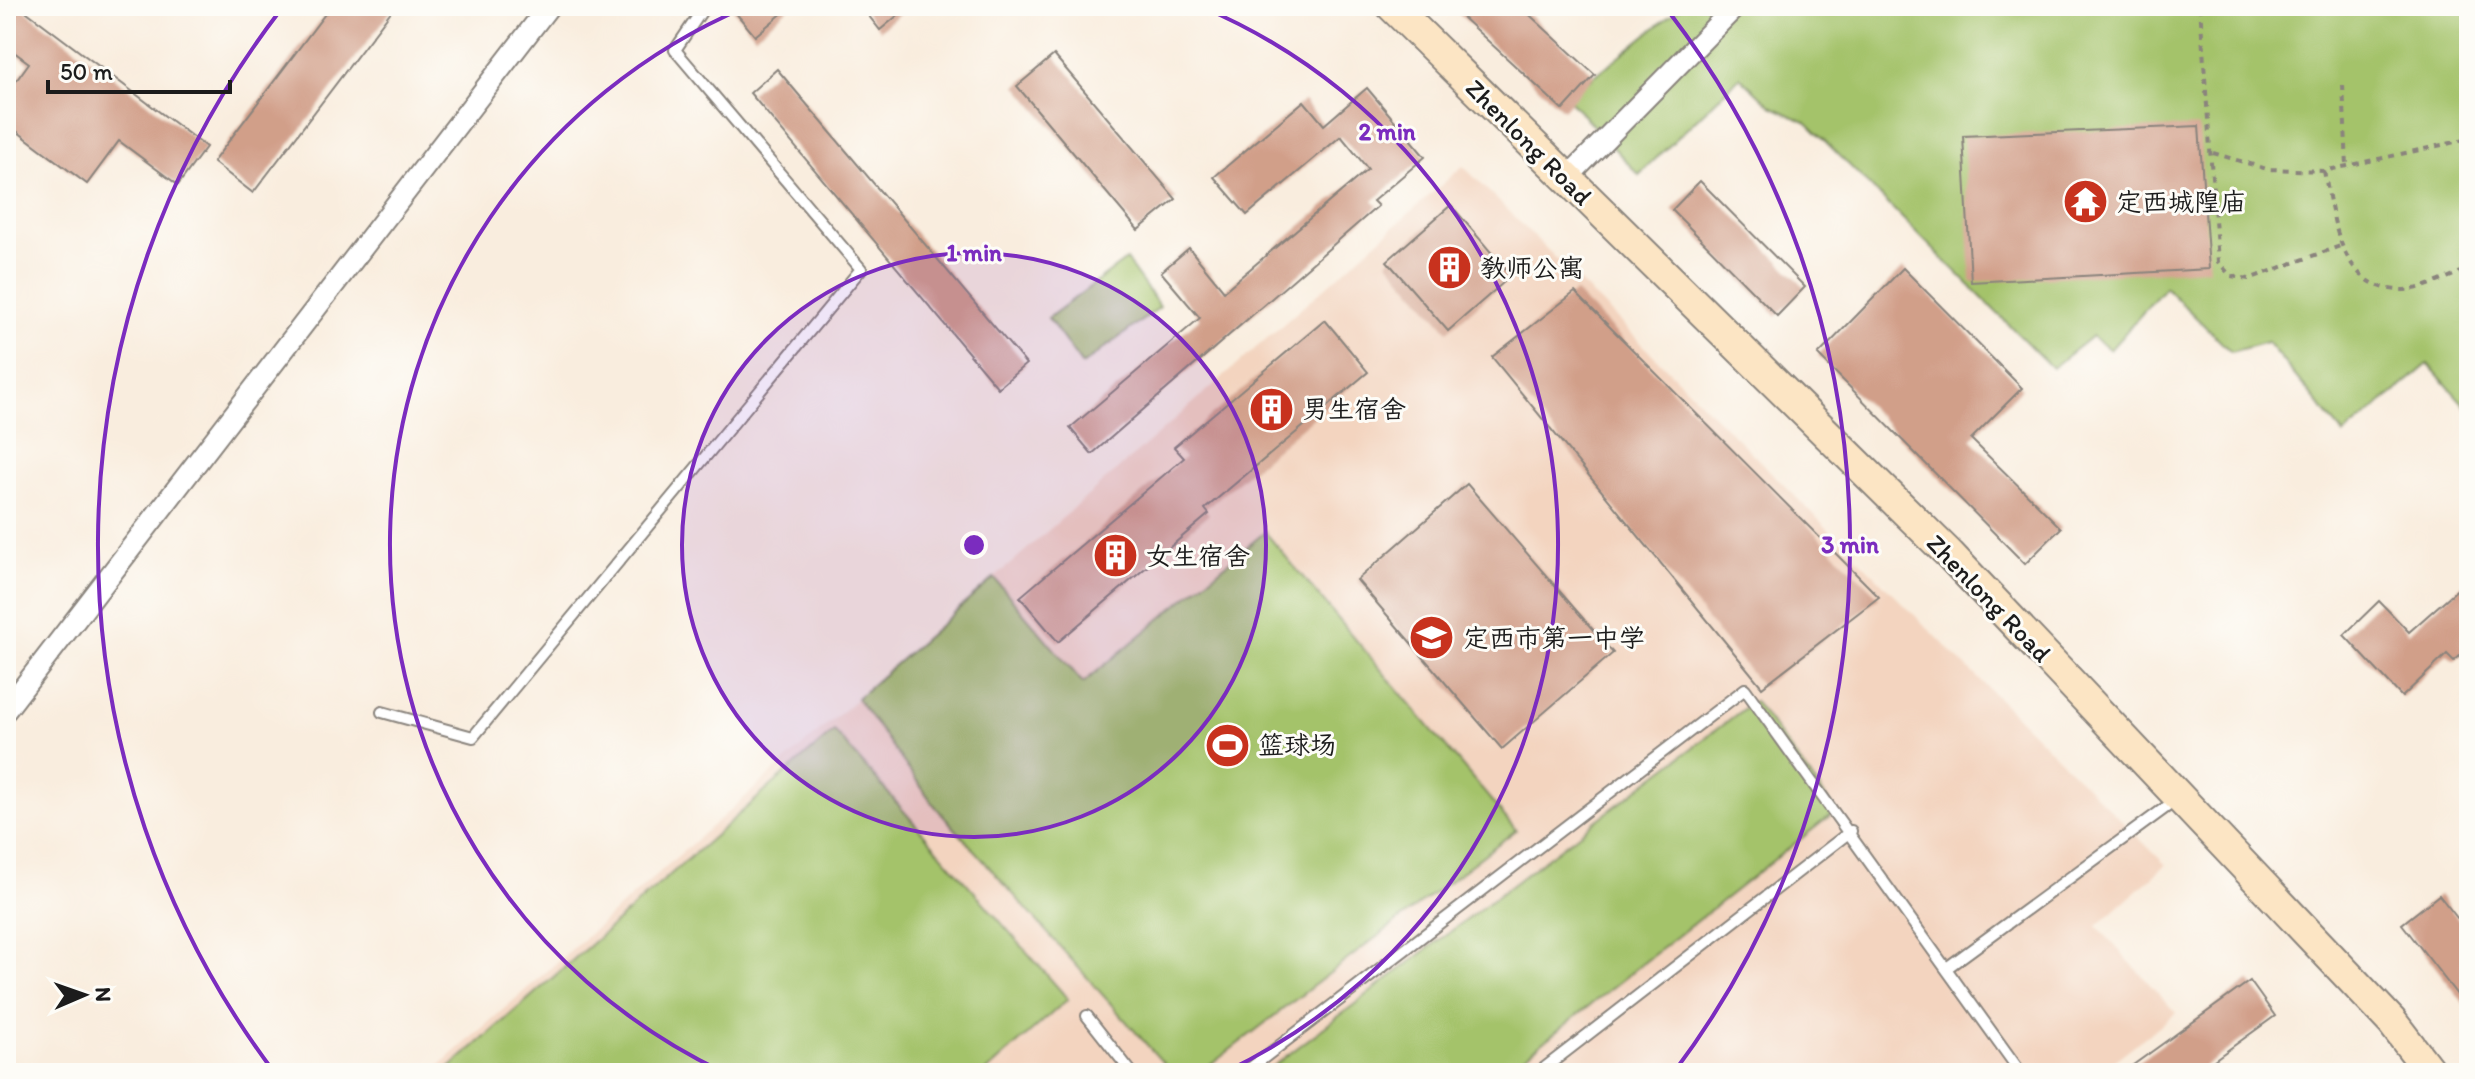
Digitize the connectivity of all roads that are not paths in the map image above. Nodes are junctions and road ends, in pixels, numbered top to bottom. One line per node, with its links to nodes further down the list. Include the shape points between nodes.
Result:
1 (549, 6): 6 (street)
2 (705, 6): 7 (lane, via 675,50 861,269 473,737)
3 (1392, 6): 5 (main road, Zhenlong Road)
4 (1736, 6): 5 (street)
5 (1567, 178): 8 (main road, Zhenlong Road, via 1950,555)
6 (6, 710)
7 (382, 712)
8 (2179, 797): 10 (lane); 16 (main road, Zhenlong Road, via 2392,1022)
9 (1851, 831): 10 (lane); 13 (lane, via 1745,689); 14 (lane)
10 (1948, 967): 15 (lane)
11 (1087, 1016): 12 (lane)
12 (1132, 1073)
13 (1244, 1073)
14 (1538, 1073)
15 (2021, 1073)
16 (2431, 1073)

